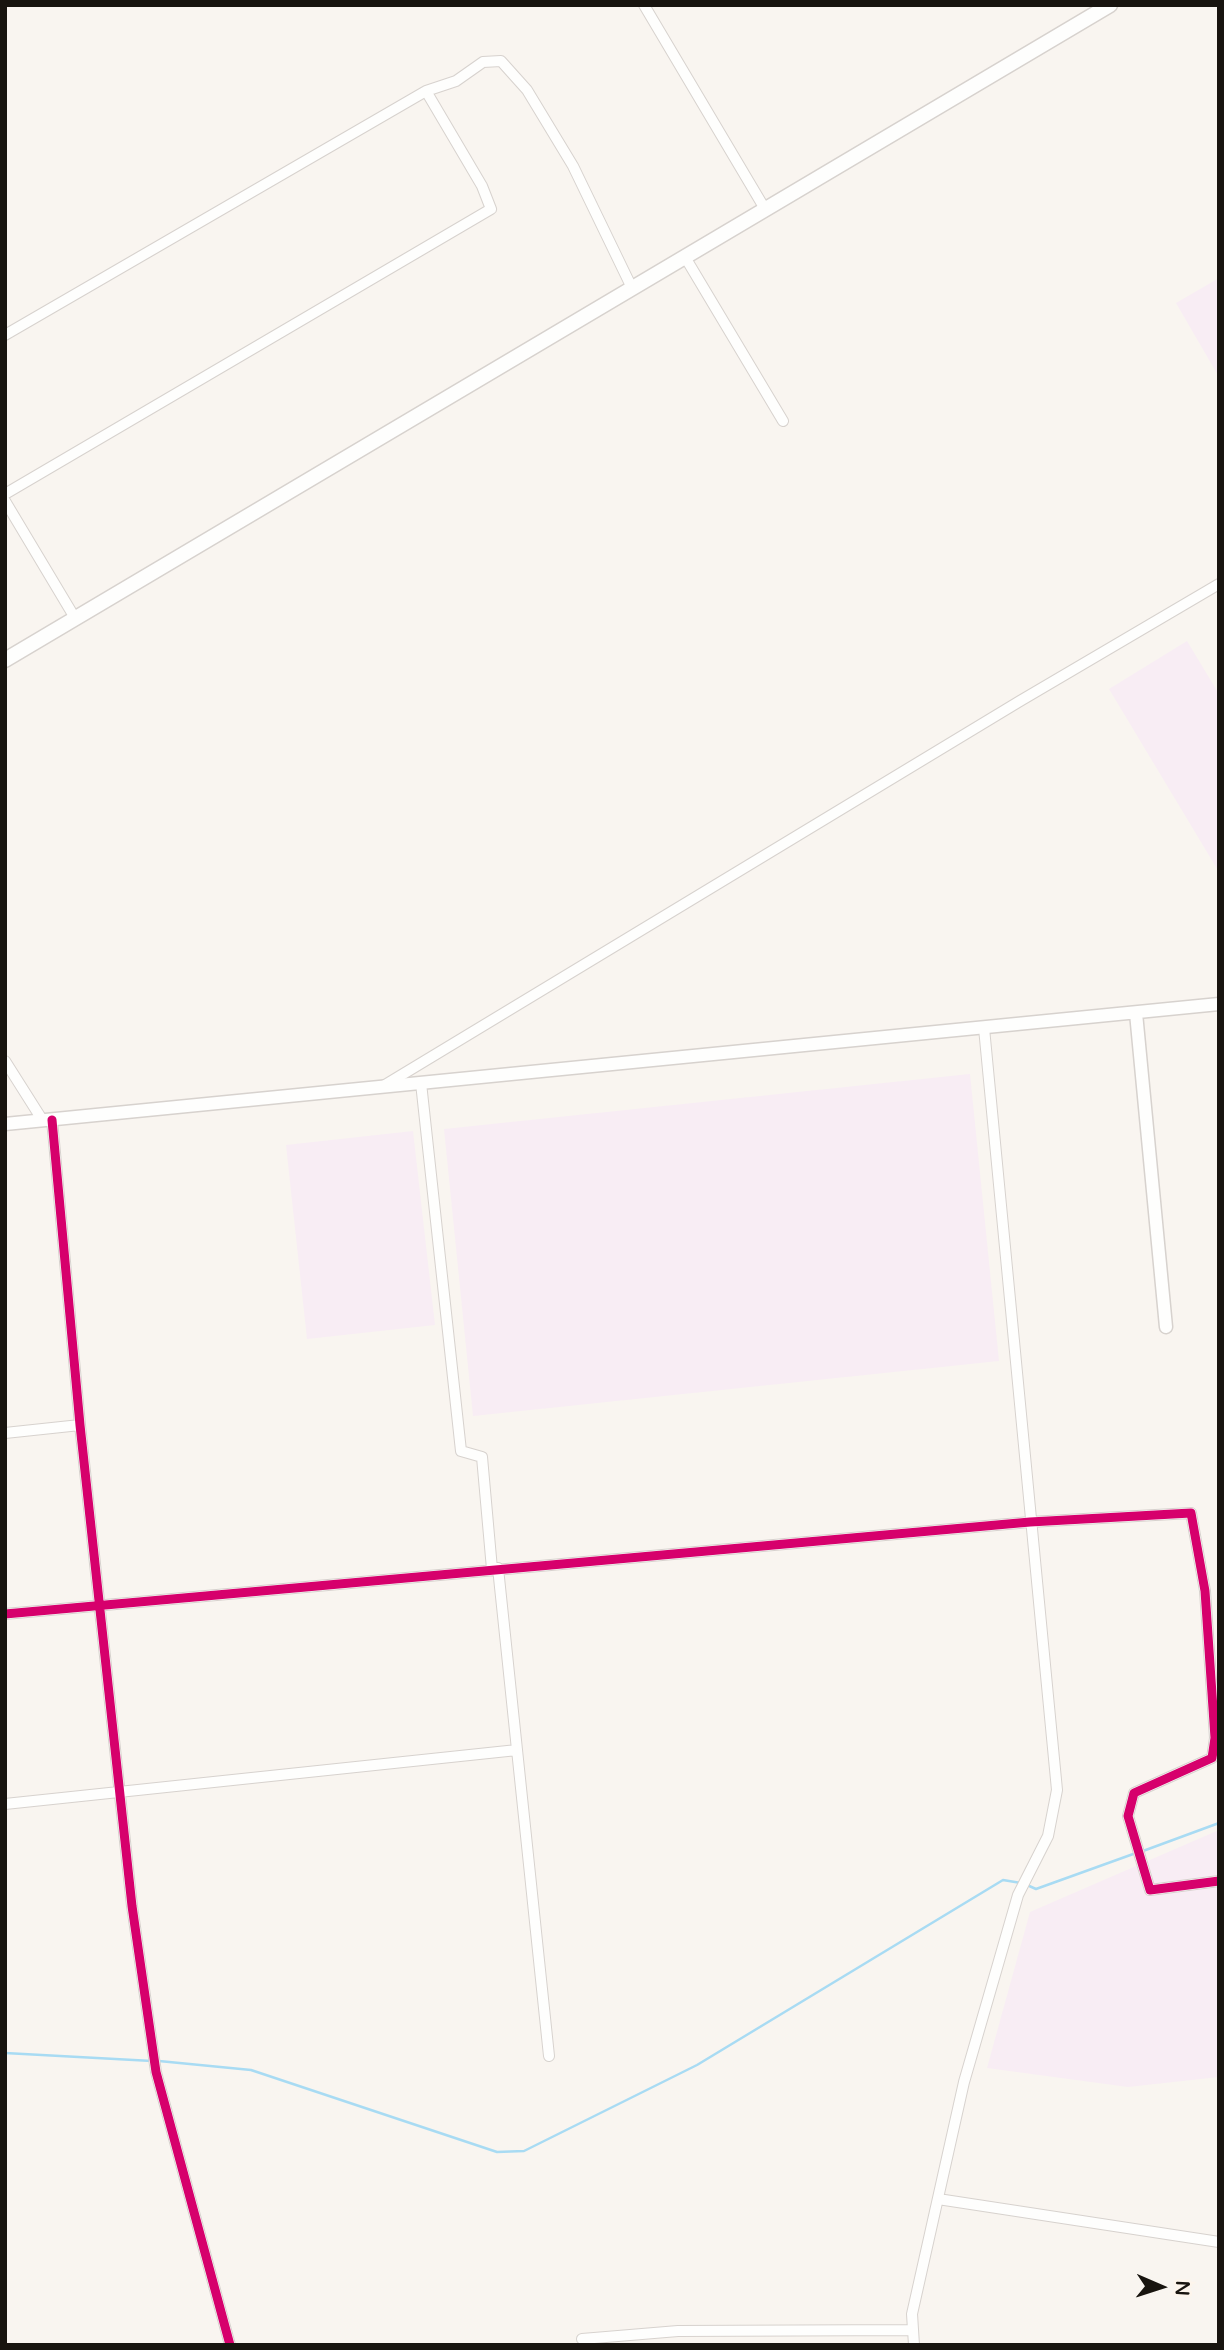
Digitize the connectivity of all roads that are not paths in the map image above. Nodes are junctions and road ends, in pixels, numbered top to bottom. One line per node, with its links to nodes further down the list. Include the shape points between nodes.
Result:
1 (644, 5): 4 (street)
2 (1110, 5): 4 (main road)
3 (426, 92): 6 (street, via 456,81 484,62 501,61 527,90 572,166); 7 (street); 9 (street, via 491,209)
4 (765, 209): 5 (main road)
5 (685, 257): 6 (main road); 8 (street)
6 (632, 288): 12 (main road)
7 (5, 334)
8 (783, 421)
9 (5, 494)
10 (5, 501): 12 (street)
11 (1219, 584): 19 (street)
12 (75, 618): 13 (main road)
13 (5, 660)
14 (1219, 1004): 15 (street)
15 (1136, 1013): 16 (street); 22 (street)
16 (984, 1028): 18 (street); 25 (street)
17 (5, 1061): 20 (street)
18 (421, 1083): 19 (street); 26 (street, via 461,1451 482,1457)
19 (381, 1087): 20 (street)
20 (47, 1120): 21 (street); 23 (street)
21 (5, 1124)
22 (1166, 1327)
23 (80, 1425): 24 (street); 27 (street)
24 (5, 1433)
25 (1030, 1522): 26 (street); 32 (street, via 1191,1513 1205,1591 1215,1738 1212,1758 1134,1793 1128,1816 1150,1890); 34 (street, via 1057,1790 1048,1836 1018,1895 964,2082)
26 (495, 1568): 27 (street); 29 (street)
27 (99, 1605): 28 (street); 30 (street)
28 (5, 1614)
29 (517, 1750): 30 (street); 33 (street)
30 (120, 1792): 31 (street); 38 (street, via 156,2072)
31 (5, 1804)
32 (1219, 1881)
33 (549, 2056)
34 (938, 2199): 35 (street); 36 (street, via 912,2314)
35 (1219, 2242)
36 (913, 2330): 37 (street, via 678,2330); 39 (street)
37 (582, 2339)
38 (230, 2345)
39 (914, 2345)

